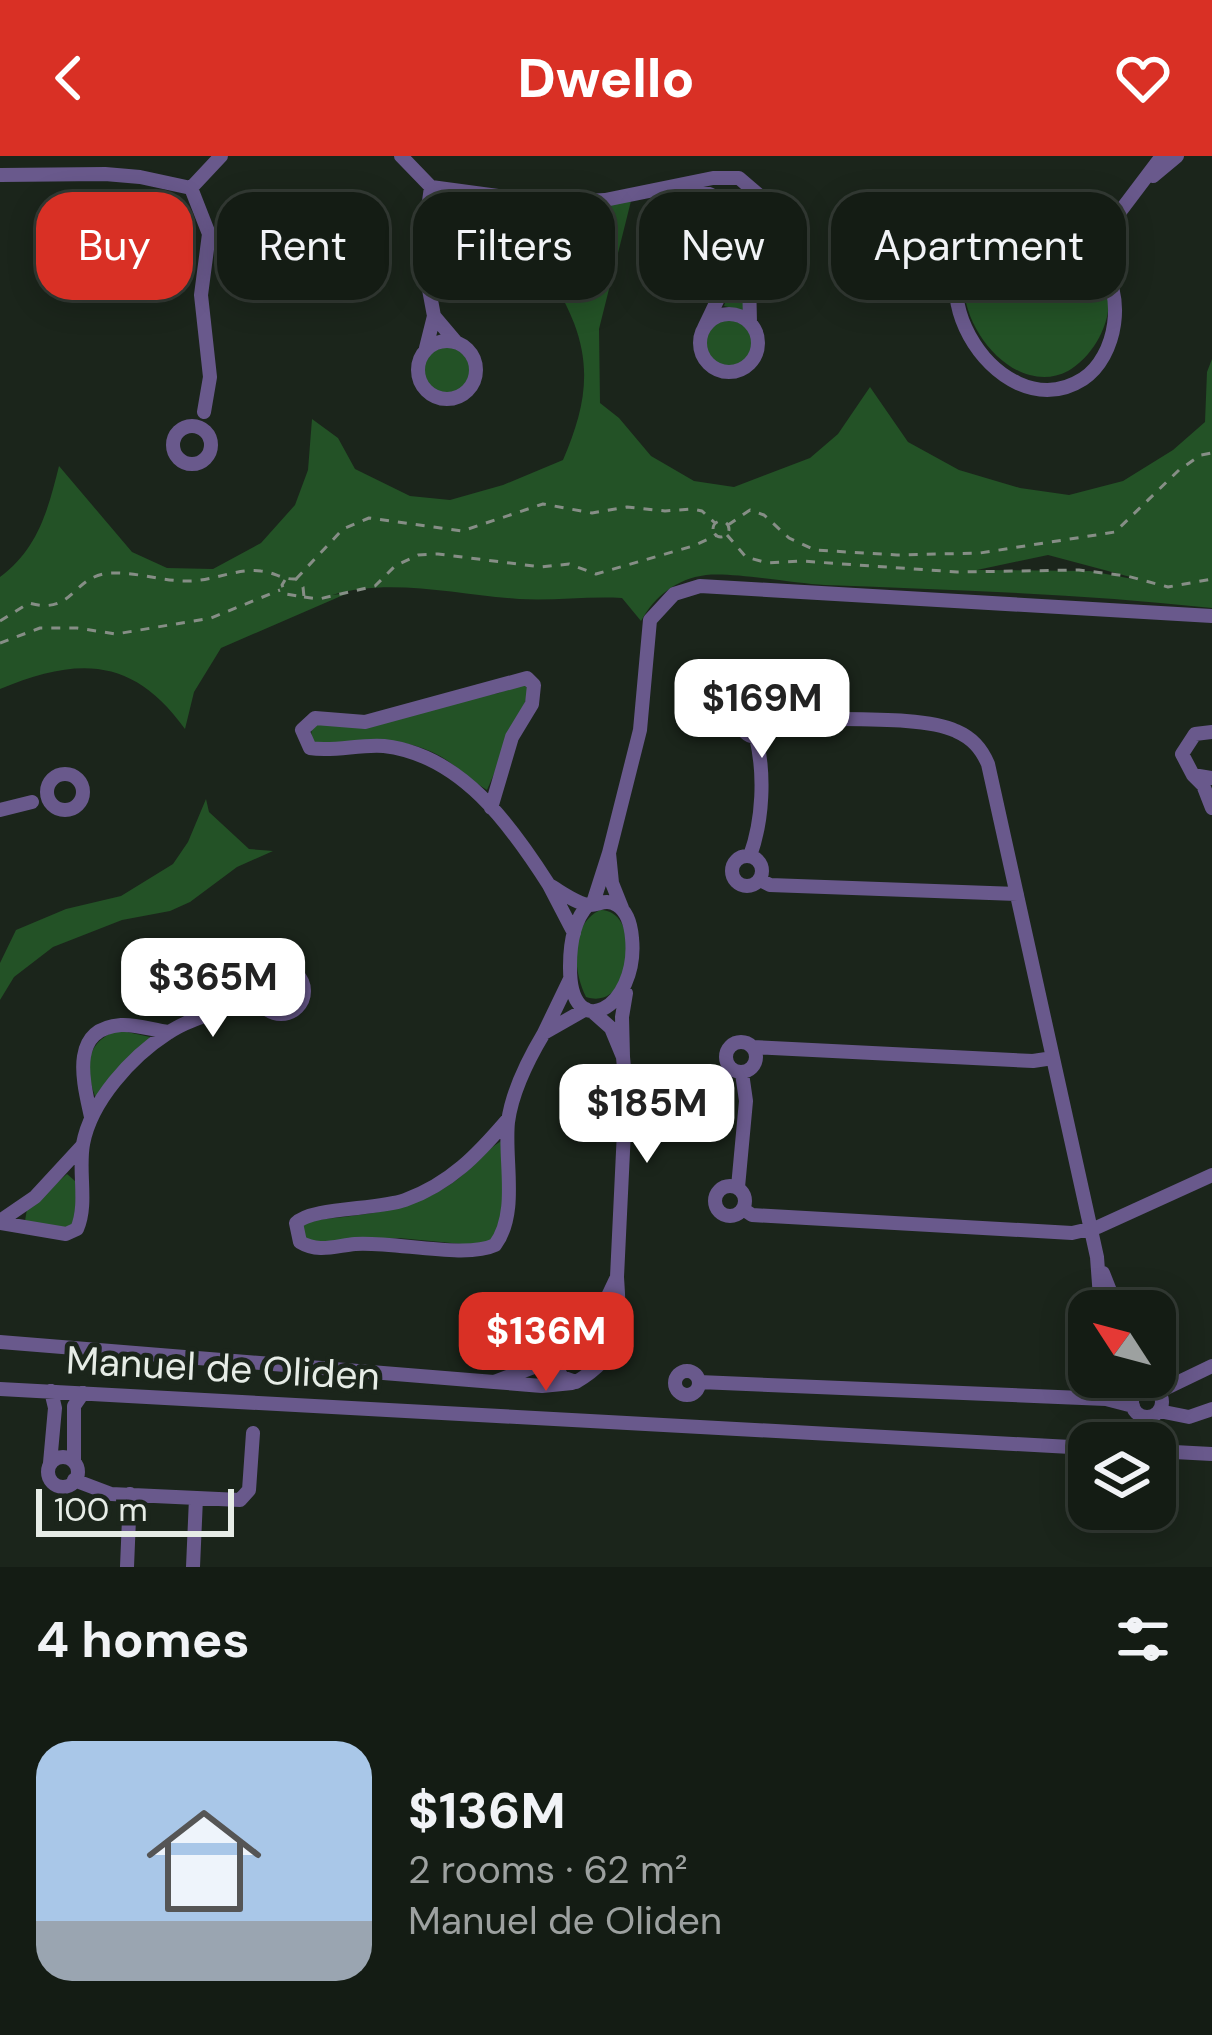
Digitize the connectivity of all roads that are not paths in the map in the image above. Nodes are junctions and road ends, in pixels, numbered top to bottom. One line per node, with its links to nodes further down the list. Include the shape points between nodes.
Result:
1 (221, 156): 8 (street)
2 (401, 156): 9 (street)
3 (1162, 156): 6 (street)
4 (1177, 156): 6 (street)
5 (3, 178): 8 (street, via 105,174)
6 (1149, 178): 10 (street)
7 (673, 187): 9 (street, via 551,203); 13 (street, via 739,178 760,196); 14 (street, via 715,195 731,211 728,278)
8 (191, 188): 17 (street, via 209,234 201,295 210,377)
9 (430, 188): 12 (street, via 422,252)
10 (1126, 207)
11 (1088, 254): 11 (street, via 1014,230 969,246 959,271 959,313 973,346 1039,389 1068,387 1091,372 1106,352 1114,316 1109,278)
12 (434, 316): 15 (street); 16 (street)
13 (750, 323): 14 (street, via 726,314); 14 (street, via 757,351 746,367 727,372 703,357)
14 (704, 328)
15 (456, 342): 16 (street); 16 (street, via 472,354 476,374 466,392 448,400 429,394 418,377)
16 (426, 349)
17 (204, 412): 18 (street); 19 (street)
18 (188, 427): 19 (street); 19 (street, via 173,446 182,462 206,458)
19 (207, 434)
20 (1212, 616): 32 (street, via 700,586 674,594 650,620 640,730)
21 (770, 716): 23 (street, via 769,730); 23 (street, via 758,706 741,716 743,730); 36 (street, via 929,724 972,740 988,764)
22 (1212, 732): 24 (street, via 1184,746)
23 (756, 737): 33 (street, via 761,766)
24 (1193, 775): 25 (street); 30 (street)
25 (1212, 778)
26 (47, 788): 27 (street); 28 (street); 28 (street, via 67,774 83,790 76,807)
27 (32, 802): 28 (street); 31 (street)
28 (53, 806)
29 (491, 808): 29 (street, via 512,737 535,698 527,678 393,716 352,723 322,717 304,725 310,748 383,746 428,758); 35 (street)
30 (1212, 808)
31 (0, 810)
32 (609, 854): 37 (street); 38 (street)
33 (750, 856): 34 (street, via 761,865); 34 (street, via 736,861 732,876 747,887)
34 (760, 880): 36 (street)
35 (549, 885): 37 (street); 39 (street)
36 (1017, 894): 50 (street)
37 (591, 904): 38 (street); 39 (street)
38 (622, 908): 41 (street, via 632,942)
39 (574, 933): 40 (street)
40 (570, 979): 45 (street); 47 (street)
41 (628, 982): 45 (street, via 609,1008); 49 (street)
42 (259, 985): 43 (street); 44 (street); 44 (street, via 283,968 305,988 296,1010)
43 (239, 1004): 44 (street); 46 (street)
44 (266, 1009)
45 (590, 1010): 47 (street); 49 (street, via 610,1028)
46 (168, 1032): 52 (street, via 120,1077); 52 (street, via 121,1025 90,1040 81,1066)
47 (544, 1033): 53 (street)
48 (752, 1047): 50 (street); 51 (street, via 756,1061); 51 (street, via 738,1042 727,1051 728,1066)
49 (623, 1058): 61 (street)
50 (1053, 1058): 59 (street)
51 (742, 1073): 56 (street)
52 (92, 1118): 54 (street)
53 (508, 1119): 53 (street, via 440,1184 377,1208 304,1215 297,1237 313,1249 490,1248 506,1221)
54 (83, 1145): 58 (street); 58 (street, via 77,1229)
55 (1212, 1175): 59 (street)
56 (738, 1187): 57 (street); 57 (street, via 719,1190 716,1205 726,1216)
57 (743, 1209): 59 (street)
58 (0, 1222)
59 (1091, 1230): 60 (street)
60 (1096, 1257): 62 (street); 63 (street)
61 (617, 1277): 64 (street); 66 (street, via 620,1324)
62 (1099, 1290)
63 (1109, 1290)
64 (590, 1334): 66 (street, via 603,1339); 67 (street)
65 (0, 1342): 70 (street)
66 (609, 1355): 71 (street)
67 (555, 1359): 70 (street); 71 (street, via 557,1372)
68 (1212, 1366): 69 (street)
69 (1176, 1377)
70 (494, 1382): 71 (street)
71 (576, 1382)
72 (699, 1382): 78 (street)
73 (0, 1389): 74 (street, Manuel de Oliden)
74 (51, 1391): 75 (street, Manuel de Oliden); 87 (street)
75 (83, 1393): 83 (street, Manuel de Oliden); 86 (street, via 74,1406)
76 (1135, 1398): 79 (street)
77 (1160, 1398): 81 (street)
78 (1106, 1400): 79 (street)
79 (1133, 1406): 81 (street, via 1147,1417)
80 (1212, 1409): 81 (street, via 1189,1417)
81 (1159, 1411)
82 (253, 1433): 90 (street, via 246,1496)
83 (1068, 1447)
84 (1176, 1452): 85 (street)
85 (1212, 1454)
86 (74, 1462): 87 (street); 88 (street)
87 (50, 1464): 88 (street, via 52,1483)
88 (74, 1480): 89 (street)
89 (130, 1494): 90 (street); 91 (street)
90 (196, 1498): 92 (street)
91 (127, 1567)
92 (193, 1567)

